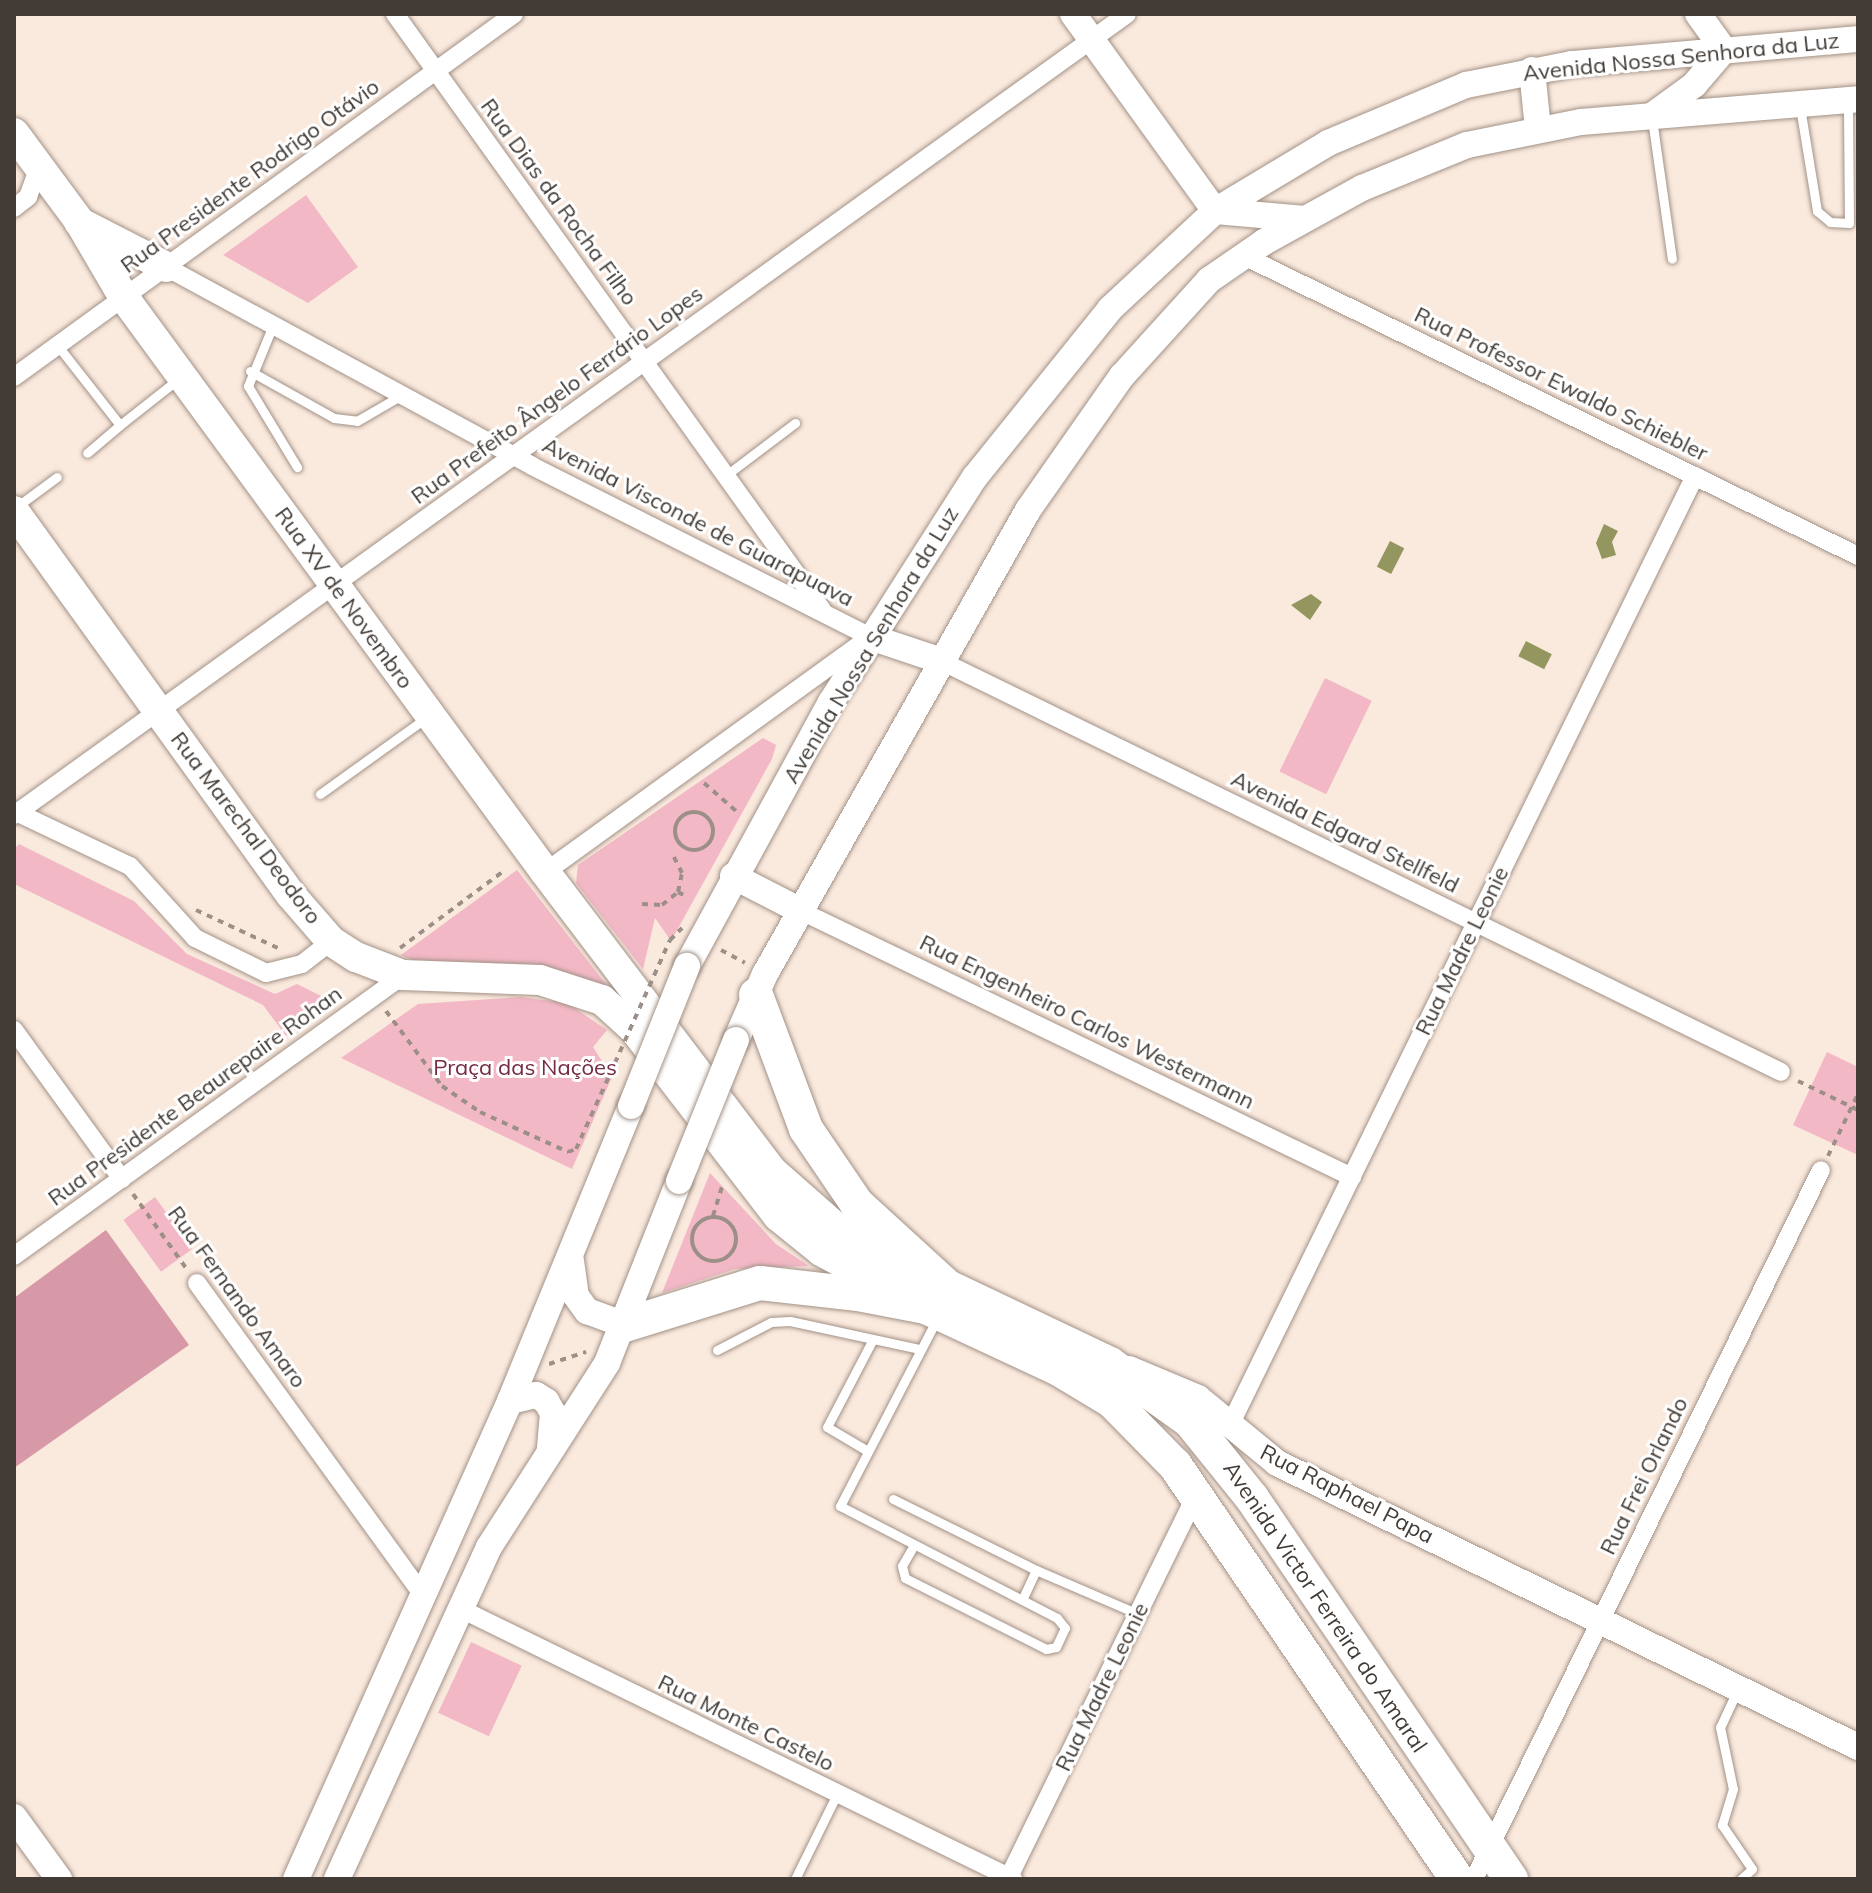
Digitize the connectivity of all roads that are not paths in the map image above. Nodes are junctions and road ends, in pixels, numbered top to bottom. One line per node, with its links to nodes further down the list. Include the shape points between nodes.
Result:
1 (395, 14): 10 (street, Rua Dias da Rocha Filho)
2 (514, 14): 10 (street, Rua Presidente Rodrigo Otávio)
3 (1073, 14): 7 (main road)
4 (1127, 14): 7 (street, Rua Prefeito Ângelo Ferrário Lopes)
5 (1706, 17): 8 (main road)
6 (1858, 39): 8 (main road, Avenida Nossa Senhora da Luz)
7 (1092, 40): 18 (main road); 28 (street, Rua Prefeito Ângelo Ferrário Lopes)
8 (1724, 50): 9 (main road, Avenida Nossa Senhora da Luz); 13 (main road, via 1694,85)
9 (1532, 70): 14 (main road); 18 (main road, Avenida Nossa Senhora da Luz, via 1466,85 1372,121)
10 (436, 71): 24 (street, Rua Presidente Rodrigo Otávio); 28 (street, Rua Dias da Rocha Filho)
11 (1853, 99): 12 (main road); 21 (lane)
12 (1799, 104): 13 (main road); 21 (lane, via 1817,211 1830,222)
13 (1652, 116): 14 (main road); 23 (lane)
14 (1538, 129): 19 (main road, via 1430,157)
15 (14, 133): 16 (main road, Rua XV de Novembro)
16 (39, 167): 17 (street, via 28,197); 20 (main road, Rua XV de Novembro)
17 (14, 208)
18 (1215, 211): 19 (main road); 45 (main road, Avenida Nossa Senhora da Luz, via 1110,309 1040,392 975,477)
19 (1304, 219): 22 (main road)
20 (79, 221): 24 (main road); 25 (main road, Rua XV de Novembro)
21 (1854, 223)
22 (1242, 255): 39 (street, Rua Professor Ewaldo Schiebler); 46 (main road, via 1185,303 1093,414 1047,479)
23 (1672, 259)
24 (166, 267): 25 (street, Rua Presidente Rodrigo Otávio); 26 (street, Avenida Visconde de Guarapuava)
25 (123, 296): 27 (street, Rua Presidente Rodrigo Otávio); 30 (main road, Rua XV de Novembro)
26 (273, 325): 29 (lane); 32 (street, Avenida Visconde de Guarapuava)
27 (58, 346): 31 (street, Rua Presidente Rodrigo Otávio); 34 (lane)
28 (644, 362): 36 (street, Rua Prefeito Ângelo Ferrário Lopes); 38 (street, Rua Dias da Rocha Filho)
29 (250, 371): 32 (lane, via 334,418 357,421); 37 (lane, via 251,396)
30 (182, 376): 34 (lane); 43 (main road, Rua XV de Novembro)
31 (14, 377)
32 (401, 395): 36 (street, Avenida Visconde de Guarapuava)
33 (795, 423): 38 (lane)
34 (120, 425): 35 (lane)
35 (87, 453)
36 (513, 456): 43 (street, Rua Prefeito Ângelo Ferrário Lopes); 44 (street, Avenida Visconde de Guarapuava)
37 (297, 467)
38 (725, 476): 44 (street, Rua Dias da Rocha Filho)
39 (1695, 476): 42 (street, Rua Professor Ewaldo Schiebler); 54 (street, Rua Madre Leonie)
40 (57, 477): 41 (lane)
41 (14, 510): 47 (main road, Rua Marechal Deodoro)
42 (1858, 556)
43 (334, 584): 47 (street, Rua Prefeito Ângelo Ferrário Lopes); 48 (main road, Rua XV de Novembro)
44 (824, 613): 45 (street, Avenida Visconde de Guarapuava)
45 (870, 637): 46 (main road); 51 (street); 52 (main road, Avenida Nossa Senhora da Luz)
46 (939, 660): 53 (main road); 54 (street, Avenida Edgard Stellfeld)
47 (159, 711): 50 (street, Rua Prefeito Ângelo Ferrário Lopes); 55 (main road, Rua Marechal Deodoro, via 291,895)
48 (430, 715): 49 (lane); 51 (main road, Rua XV de Novembro)
49 (320, 794)
50 (15, 813): 55 (street, via 130,866 195,938 266,973 302,964)
51 (545, 872): 59 (main road, Rua XV de Novembro)
52 (733, 876): 53 (main road); 66 (main road, Avenida Nossa Senhora da Luz, bridge, via 687,966)
53 (801, 911): 57 (main road); 63 (street, Rua Engenheiro Carlos Westermann)
54 (1476, 923): 60 (street, Avenida Edgard Stellfeld); 63 (street, Rua Madre Leonie)
55 (331, 941): 56 (main road, Rua Marechal Deodoro, via 356,957)
56 (402, 962): 61 (main road, Rua Marechal Deodoro, via 579,989 617,1011); 64 (street, Rua Presidente Beaurepaire Rohan)
57 (751, 979): 68 (highway, via 787,1087 831,1171); 69 (main road, bridge, via 736,1040)
58 (14, 1030): 64 (street)
59 (687, 1055): 68 (main road, Rua Raphael Papa, via 794,1196)
60 (1781, 1072)
61 (676, 1085): 68 (main road, Rua Raphael Papa, via 757,1194 797,1233 847,1266)
62 (1821, 1170): 89 (street, Rua Frei Orlando)
63 (1352, 1177): 76 (street, Rua Madre Leonie)
64 (122, 1179): 65 (street, Rua Presidente Beaurepaire Rohan)
65 (14, 1256)
66 (571, 1257): 69 (main road, via 572,1282 587,1311); 74 (main road, Avenida Nossa Senhora da Luz)
67 (197, 1283): 85 (street, Rua Fernando Amaro)
68 (938, 1303): 69 (highway, via 760,1283); 71 (lane); 73 (highway, Rua Raphael Papa); 75 (highway, Rua Raphael Papa)
69 (625, 1325): 78 (main road, via 595,1386)
70 (873, 1339): 71 (lane); 72 (lane, via 771,1322); 77 (lane, via 827,1427)
71 (920, 1349): 77 (lane)
72 (717, 1350)
73 (1110, 1364): 76 (main road, Rua Raphael Papa, via 1177,1386); 81 (highway, Avenida Victor Ferreira do Amaral, via 1190,1421)
74 (510, 1401): 78 (main road, via 536,1395 546,1401 554,1427); 85 (main road, Avenida Nossa Senhora da Luz)
75 (1112, 1401): 80 (highway, Avenida Victor Ferreira do Amaral, via 1158,1444)
76 (1230, 1425): 79 (main road, Rua Raphael Papa)
77 (866, 1450): 83 (lane, via 840,1506)
78 (549, 1458): 87 (main road, via 489,1547)
79 (1272, 1459): 81 (main road, via 1251,1475 1246,1487); 89 (main road, Rua Raphael Papa)
80 (1196, 1495): 88 (street, Rua Madre Leonie); 100 (highway, Avenida Victor Ferreira do Amaral)
81 (1252, 1498): 94 (highway, Avenida Victor Ferreira do Amaral)
82 (893, 1499): 84 (lane)
83 (914, 1545): 86 (lane); 86 (lane, via 902,1566 905,1578 1052,1650 1065,1628 1063,1622)
84 (1036, 1570): 86 (lane); 88 (lane)
85 (421, 1592): 97 (main road, Avenida Nossa Senhora da Luz)
86 (1022, 1600)
87 (459, 1608): 92 (street, Rua Monte Castelo); 98 (main road)
88 (1138, 1614): 95 (street, Rua Madre Leonie)
89 (1600, 1621): 90 (main road, Rua Raphael Papa); 94 (street, Rua Frei Orlando)
90 (1739, 1688): 91 (main road, Rua Raphael Papa); 103 (lane, via 1720,1727 1733,1789 1722,1825 1752,1869)
91 (1858, 1747)
92 (837, 1794): 95 (street, Rua Monte Castelo); 99 (lane)
93 (14, 1817): 96 (main road)
94 (1489, 1848): 101 (street, Rua Frei Orlando); 102 (highway, Avenida Victor Ferreira do Amaral)
95 (1010, 1878)
96 (59, 1879)
97 (296, 1879)
98 (337, 1879)
99 (795, 1879)
100 (1457, 1879)
101 (1474, 1879)
102 (1511, 1879)
103 (1741, 1879)

